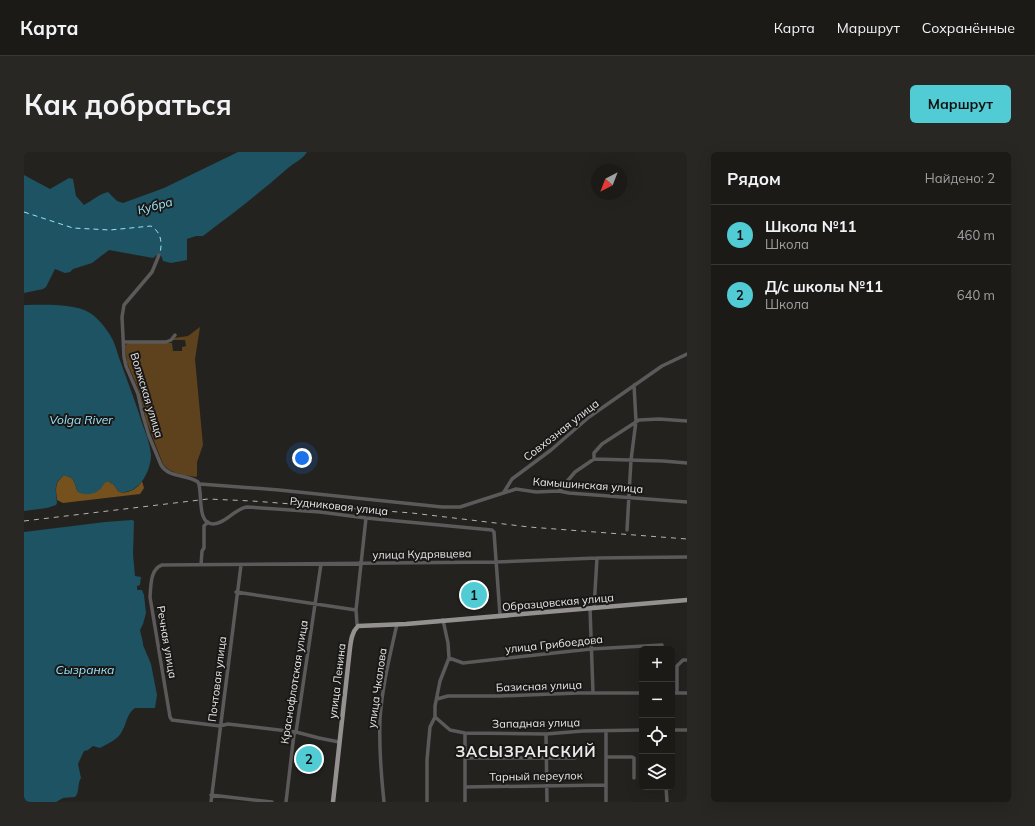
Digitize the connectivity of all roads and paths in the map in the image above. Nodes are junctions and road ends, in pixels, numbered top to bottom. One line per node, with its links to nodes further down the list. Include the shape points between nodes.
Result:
1 (159, 255): 3 (street, Волжская улица, via 152,272 124,305)
2 (175, 335): 3 (street, via 166,342)
3 (124, 342): 11 (street, Волжская улица, via 126,366 161,465 168,472 192,478)
4 (687, 354): 5 (street, Совхозная улица, via 662,366)
5 (634, 385): 7 (street); 13 (street, Совхозная улица, via 589,417 512,479)
6 (687, 421): 7 (street, via 646,419)
7 (636, 422): 8 (street, via 602,444 594,453); 9 (street)
8 (594, 458): 9 (street); 12 (street, via 575,472)
9 (631, 460): 10 (street); 14 (street)
10 (687, 463)
11 (200, 484): 13 (street, Камышинская улица, via 451,507 460,507); 17 (street, via 203,515)
12 (559, 491): 13 (street, Камышинская улица, via 536,492 516,489); 14 (street, Камышинская улица)
13 (503, 492)
14 (629, 497): 15 (street, Камышинская улица); 18 (street)
15 (687, 502)
16 (366, 518): 17 (street, Рудниковая улица, via 247,507 236,510 218,523); 21 (street, Рудниковая улица, via 492,530); 22 (street, улица Ленина)
17 (208, 522): 24 (street, via 204,526)
18 (627, 530)
19 (687, 557): 20 (street, улица Кудрявцева)
20 (597, 558): 21 (street, улица Кудрявцева); 30 (street)
21 (496, 562): 22 (street, улица Кудрявцева); 32 (street)
22 (362, 563): 23 (street, улица Кудрявцева); 31 (street, улица Ленина)
23 (321, 564): 25 (street, улица Кудрявцева); 29 (street, Краснофлотская улица)
24 (201, 565): 25 (street, улица Кудрявцева); 26 (street, улица Кудрявцева)
25 (241, 565): 27 (street, Почтовая улица)
26 (157, 567): 47 (street, Речная улица, via 150,597 170,717 172,720)
27 (236, 592): 29 (street); 47 (street, Почтовая улица)
28 (687, 600): 30 (main road, Образцовская улица)
29 (315, 603): 31 (street); 52 (street, Краснофлотская улица)
30 (592, 608): 32 (main road, Образцовская улица); 37 (street)
31 (356, 610): 35 (street, улица Ленина)
32 (500, 616): 33 (main road, Образцовская улица)
33 (443, 620): 34 (main road, Образцовская улица); 38 (street)
34 (397, 624): 35 (main road, Образцовская улица); 70 (street, улица Чкалова, via 380,718)
35 (358, 626): 55 (main road, улица Ленина, via 351,640)
36 (662, 645): 37 (street, улица Грибоедова)
37 (591, 649): 38 (street, улица Грибоедова, via 463,663); 41 (street)
38 (449, 658): 45 (street, via 440,681)
39 (687, 660): 40 (street, via 683,660 677,666)
40 (675, 684)
41 (593, 693): 42 (street, Базисная улица); 45 (street, Базисная улица, via 448,696)
42 (639, 693)
43 (675, 693): 44 (street)
44 (687, 693)
45 (437, 699): 46 (street)
46 (435, 717): 53 (street, Западная улица, via 450,730); 71 (street, via 430,727 427,754)
47 (220, 726): 52 (street, via 228,724); 65 (street, Почтовая улица)
48 (639, 730): 51 (street, Западная улица)
49 (675, 730): 50 (street)
50 (687, 730)
51 (606, 731): 54 (street, Западная улица); 56 (street)
52 (296, 732): 55 (street); 68 (street, Краснофлотская улица)
53 (465, 733): 54 (street, Западная улица); 57 (street)
54 (546, 734): 58 (street)
55 (339, 742): 69 (main road, улица Ленина)
56 (606, 757): 60 (street, via 634,758); 61 (street)
57 (465, 758): 58 (street); 63 (street)
58 (546, 758): 59 (street); 62 (street)
59 (575, 758)
60 (634, 778)
61 (606, 784): 62 (street, Тарный переулок); 74 (street)
62 (547, 785): 63 (street, Тарный переулок); 73 (street)
63 (465, 787): 72 (street)
64 (666, 790): 75 (street)
65 (211, 795): 66 (street, Почтовая улица); 67 (street)
66 (211, 802)
67 (272, 802)
68 (286, 802)
69 (333, 802)
70 (384, 802)
71 (427, 802)
72 (465, 802)
73 (547, 802)
74 (606, 802)
75 (667, 802)

